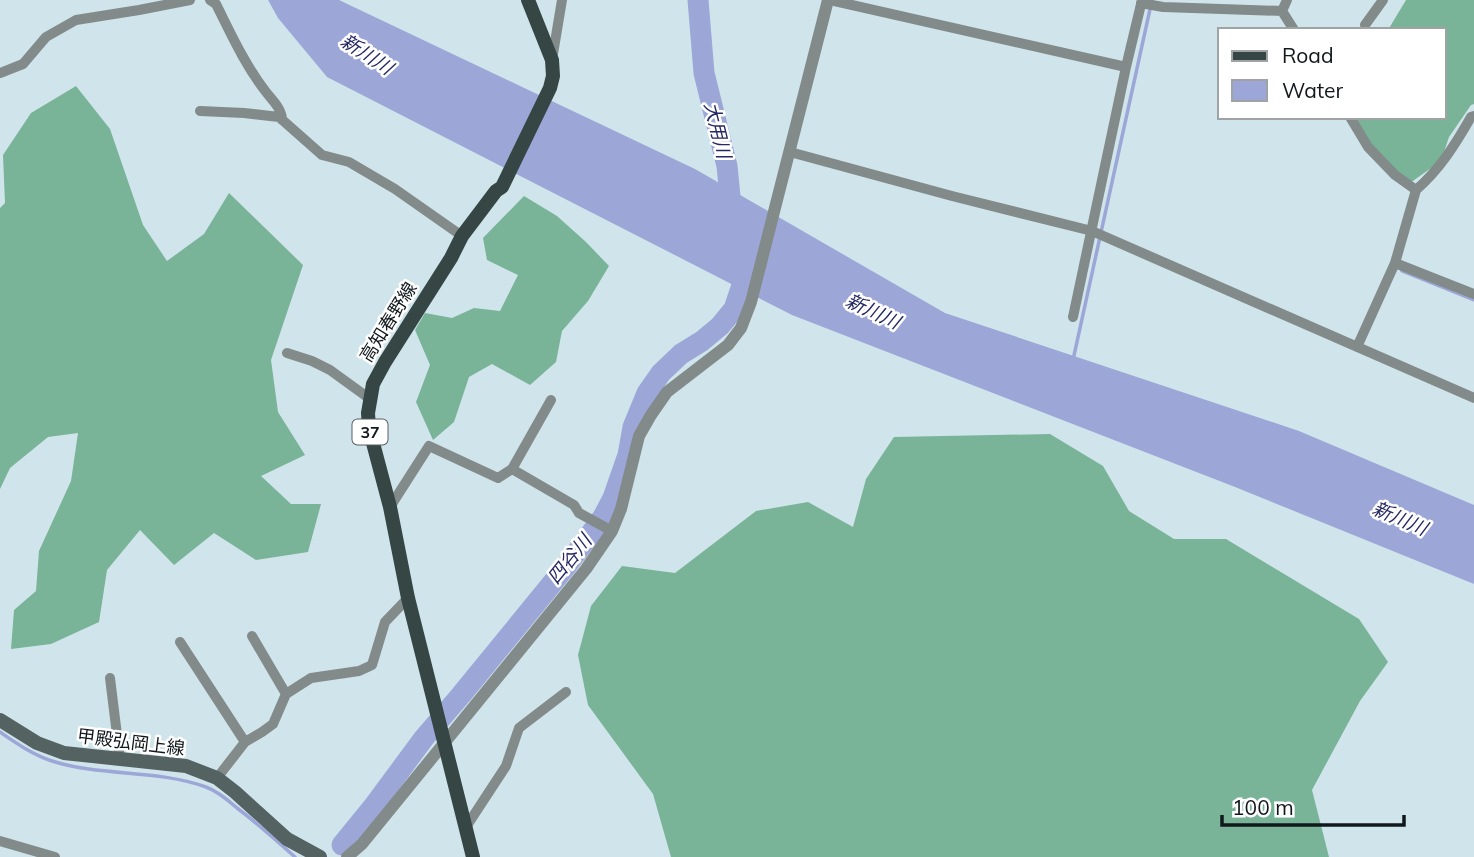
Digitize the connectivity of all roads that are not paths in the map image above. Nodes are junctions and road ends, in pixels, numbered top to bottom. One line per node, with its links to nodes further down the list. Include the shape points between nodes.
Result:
1 (190, 0): 14 (street, via 76,20 46,37 23,64)
2 (210, 0): 18 (street, via 252,72 282,112)
3 (528, 0): 12 (main road, 高知春野線 / 37)
4 (562, 0): 12 (street)
5 (829, 0): 13 (street); 19 (street)
6 (1287, 0): 9 (street)
7 (1383, 0): 10 (street)
8 (1141, 1): 9 (street, via 1163,7); 13 (street)
9 (1282, 11): 11 (street)
10 (1365, 25)
11 (1293, 28)
12 (552, 60): 22 (main road, 高知春野線 / 37, via 550,88 502,187)
13 (1126, 67): 21 (street)
14 (0, 73)
15 (200, 111): 18 (street)
16 (1474, 116): 20 (street, via 1433,175)
17 (1351, 119): 20 (street, via 1368,147)
18 (282, 120): 22 (street, via 322,156 349,162)
19 (790, 152): 21 (street); 33 (street, via 741,328 728,345 667,392 651,415 639,436 621,509)
20 (1416, 190): 23 (street)
21 (1091, 231): 25 (street); 26 (street)
22 (462, 236): 29 (main road, 高知春野線 / 37, via 385,362)
23 (1395, 263): 24 (street); 26 (street)
24 (1474, 294)
25 (1073, 317)
26 (1357, 347): 28 (street)
27 (287, 352): 29 (street, via 330,370)
28 (1474, 398)
29 (370, 400): 32 (main road, 高知春野線 / 37, via 369,428)
30 (551, 400): 31 (street)
31 (512, 469): 32 (street, via 498,478 429,446); 33 (street)
32 (390, 507): 34 (main road, 高知春野線 / 37)
33 (607, 528): 41 (street, via 586,569)
34 (408, 598): 39 (street, via 385,622 372,665 311,678); 41 (main road, 高知春野線 / 37)
35 (252, 636): 39 (street)
36 (180, 642): 42 (street)
37 (110, 678): 43 (street)
38 (566, 692): 45 (street, via 519,728 506,766)
39 (286, 694): 42 (street, via 273,724)
40 (0, 720): 43 (main road, 甲殿弘岡上線, via 64,753)
41 (442, 737): 45 (main road, 高知春野線 / 37); 49 (street, via 362,844)
42 (245, 742): 44 (street)
43 (120, 759): 44 (main road, 甲殿弘岡上線, via 186,766)
44 (217, 778): 48 (main road, 甲殿弘岡上線, via 287,839)
45 (466, 827): 50 (main road, 高知春野線 / 37)
46 (0, 841): 47 (street)
47 (55, 857)
48 (320, 857)
49 (347, 857)
50 (473, 857)

